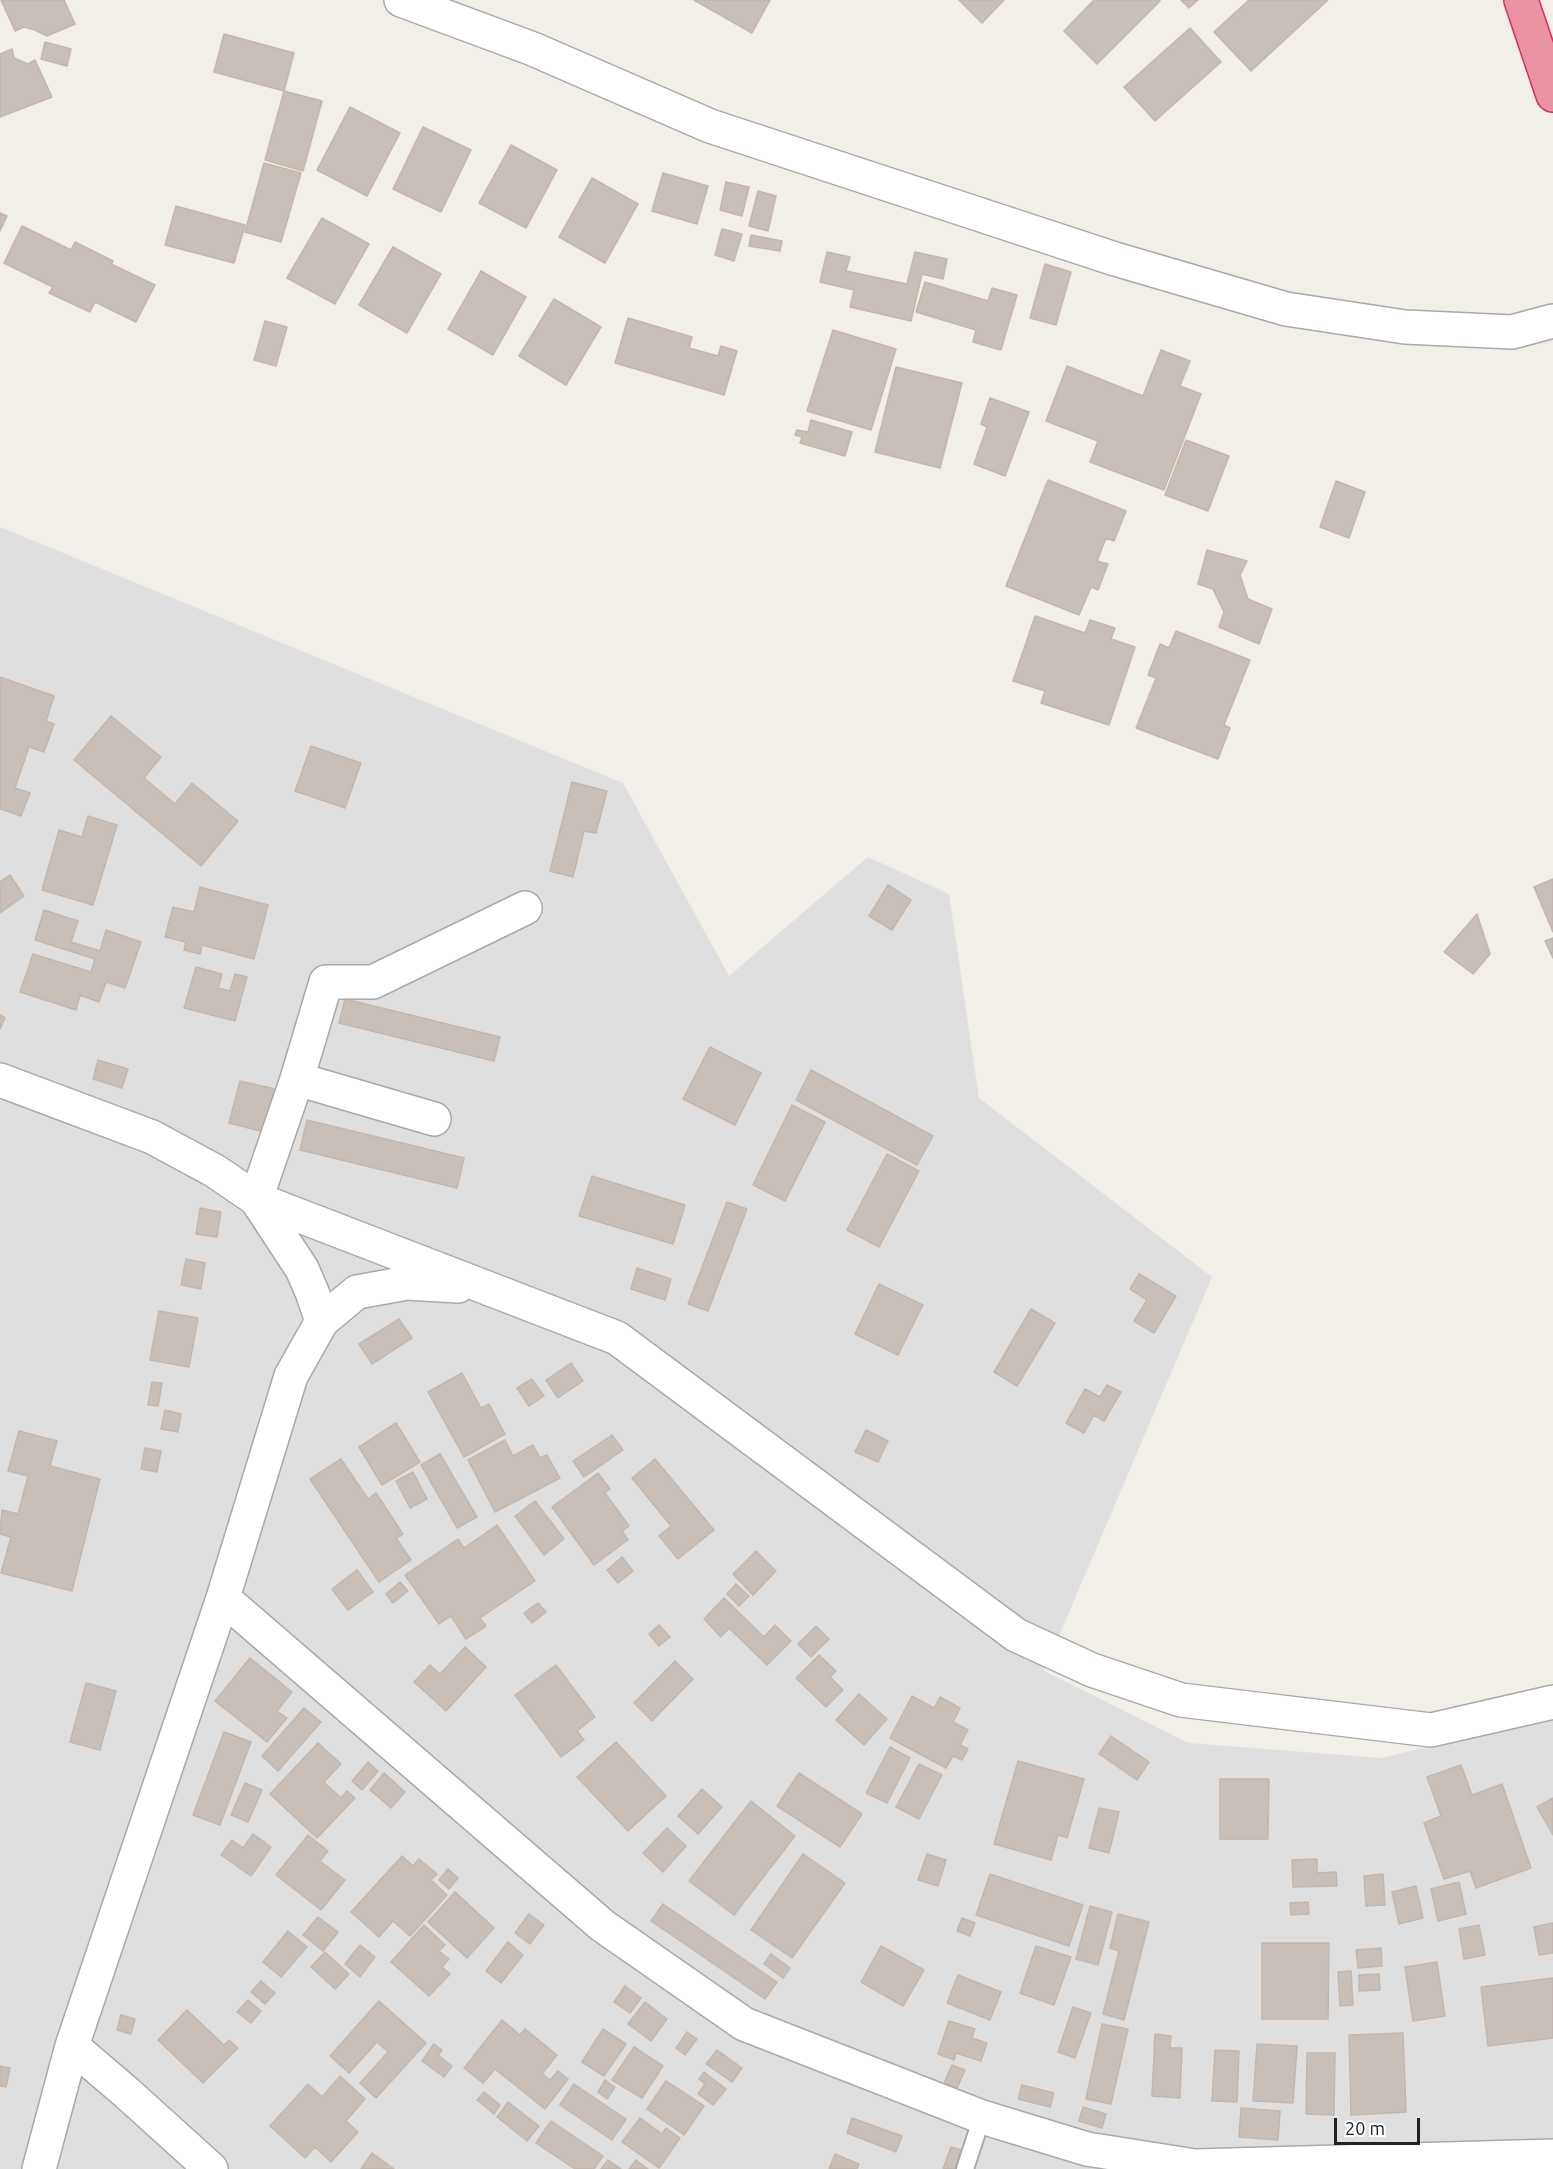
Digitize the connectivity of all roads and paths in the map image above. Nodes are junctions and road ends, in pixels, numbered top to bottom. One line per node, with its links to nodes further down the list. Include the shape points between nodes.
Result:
1 (401, 0): 4 (street, via 534,49 710,126 1104,255 1286,309 1405,327 1500,332)
2 (1521, 0): 3 (highway)
3 (1553, 95)
4 (1553, 321)
5 (525, 908): 7 (street, via 373,982 326,982)
6 (0, 1080): 9 (street, via 152,1137 215,1171)
7 (297, 1080): 8 (street); 9 (street)
8 (434, 1119)
9 (256, 1199): 10 (street); 11 (street, via 302,1269)
10 (492, 1289): 11 (street, via 407,1283 367,1290 357,1292); 13 (street, via 617,1338 1016,1635 1092,1671 1181,1700 1431,1730)
11 (322, 1321): 12 (street, via 291,1376)
12 (223, 1598): 14 (street); 15 (street, via 603,1926 744,2024)
13 (1553, 1702)
14 (72, 2046): 17 (street); 18 (street)
15 (982, 2117): 16 (street, via 1087,2149 1195,2166); 19 (lane)
16 (1553, 2156)
17 (39, 2169)
18 (211, 2169)
19 (965, 2169)

